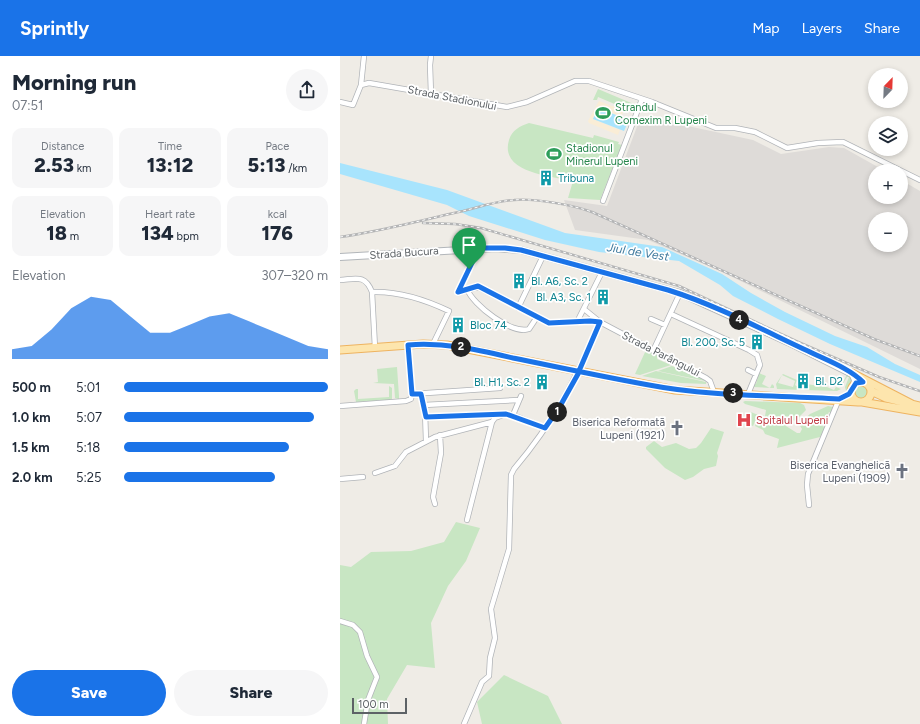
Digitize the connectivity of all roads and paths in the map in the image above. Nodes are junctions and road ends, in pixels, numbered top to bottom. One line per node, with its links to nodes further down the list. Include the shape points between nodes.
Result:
1 (364, 56): 3 (street)
2 (431, 56): 4 (street)
3 (361, 85): 4 (street, Strada Stadionului, via 369,83); 6 (street, via 354,104)
4 (431, 94): 5 (street, Strada Stadionului, via 507,107 520,105 570,83 585,80)
5 (642, 99): 7 (street, Strada Stadionului, via 716,128 755,132 787,148 843,142); 8 (street)
6 (340, 102)
7 (920, 180)
8 (603, 201)
9 (479, 248): 10 (main road, Strada Bucura, via 511,248); 11 (main road, Strada Bucura); 14 (street, via 458,292)
10 (543, 256): 12 (main road, Strada Bucura); 17 (street)
11 (340, 257)
12 (602, 272): 16 (main road, Strada Bucura); 18 (street)
13 (340, 280): 15 (street, via 364,279)
14 (468, 289): 17 (street, Strada Parângului, via 478,286); 20 (street, via 472,297 490,315 518,330 529,330)
15 (372, 292): 25 (street, via 388,292 419,299 450,311); 27 (street)
16 (680, 293): 19 (street); 32 (main road, Strada Bucura)
17 (518, 308): 20 (street, Strada Parângului)
18 (584, 309): 22 (street); 23 (street, Strada Parângului)
19 (671, 314): 24 (street); 33 (street, via 753,352 760,363)
20 (537, 317): 22 (street, Strada Parângului, via 552,324)
21 (651, 319): 24 (street)
22 (577, 322): 23 (street, Strada Parângului)
23 (600, 322): 29 (street, Strada Parângului); 31 (street)
24 (666, 326): 29 (street)
25 (433, 344): 26 (main road); 31 (main road)
26 (408, 345): 27 (main road); 41 (street)
27 (375, 348): 28 (main road)
28 (340, 350)
29 (653, 351): 38 (street, Strada Parângului, via 706,378)
30 (748, 370): 33 (street)
31 (579, 371): 38 (main road, via 662,388); 53 (street)
32 (852, 373): 34 (main road, Strada Bucura); 36 (main road, via 855,380); 44 (main road)
33 (756, 374): 40 (street)
34 (863, 382): 36 (main road); 37 (main road)
35 (500, 388): 39 (street)
36 (852, 388): 42 (main road); 43 (main road, via 853,398)
37 (871, 391): 43 (main road, via 870,398); 44 (main road, via 886,398)
38 (714, 392): 40 (main road)
39 (421, 394): 41 (street); 45 (street)
40 (748, 394): 42 (main road)
41 (412, 396): 46 (street, via 406,401)
42 (839, 399): 43 (main road); 60 (street, via 808,474 806,485)
43 (860, 402): 48 (main road)
44 (912, 404): 47 (main road)
45 (424, 405): 50 (street, via 520,398); 51 (street)
46 (340, 406)
47 (920, 406)
48 (920, 412)
49 (506, 414): 50 (street); 51 (street); 52 (street)
50 (513, 415): 53 (street)
51 (426, 417): 55 (street)
52 (492, 422): 54 (street); 61 (street)
53 (545, 428): 64 (street, via 511,475 509,549 491,609 496,638 490,658 489,676 482,682)
54 (440, 435): 55 (street); 59 (street, via 441,452 434,497)
55 (426, 441): 56 (street, via 402,455 395,466)
56 (375, 473)
57 (363, 477): 58 (street)
58 (340, 479)
59 (436, 504)
60 (809, 506)
61 (467, 520)
62 (340, 621): 63 (street, via 353,625 360,632 377,677 368,700)
63 (364, 724)
64 (464, 724)

